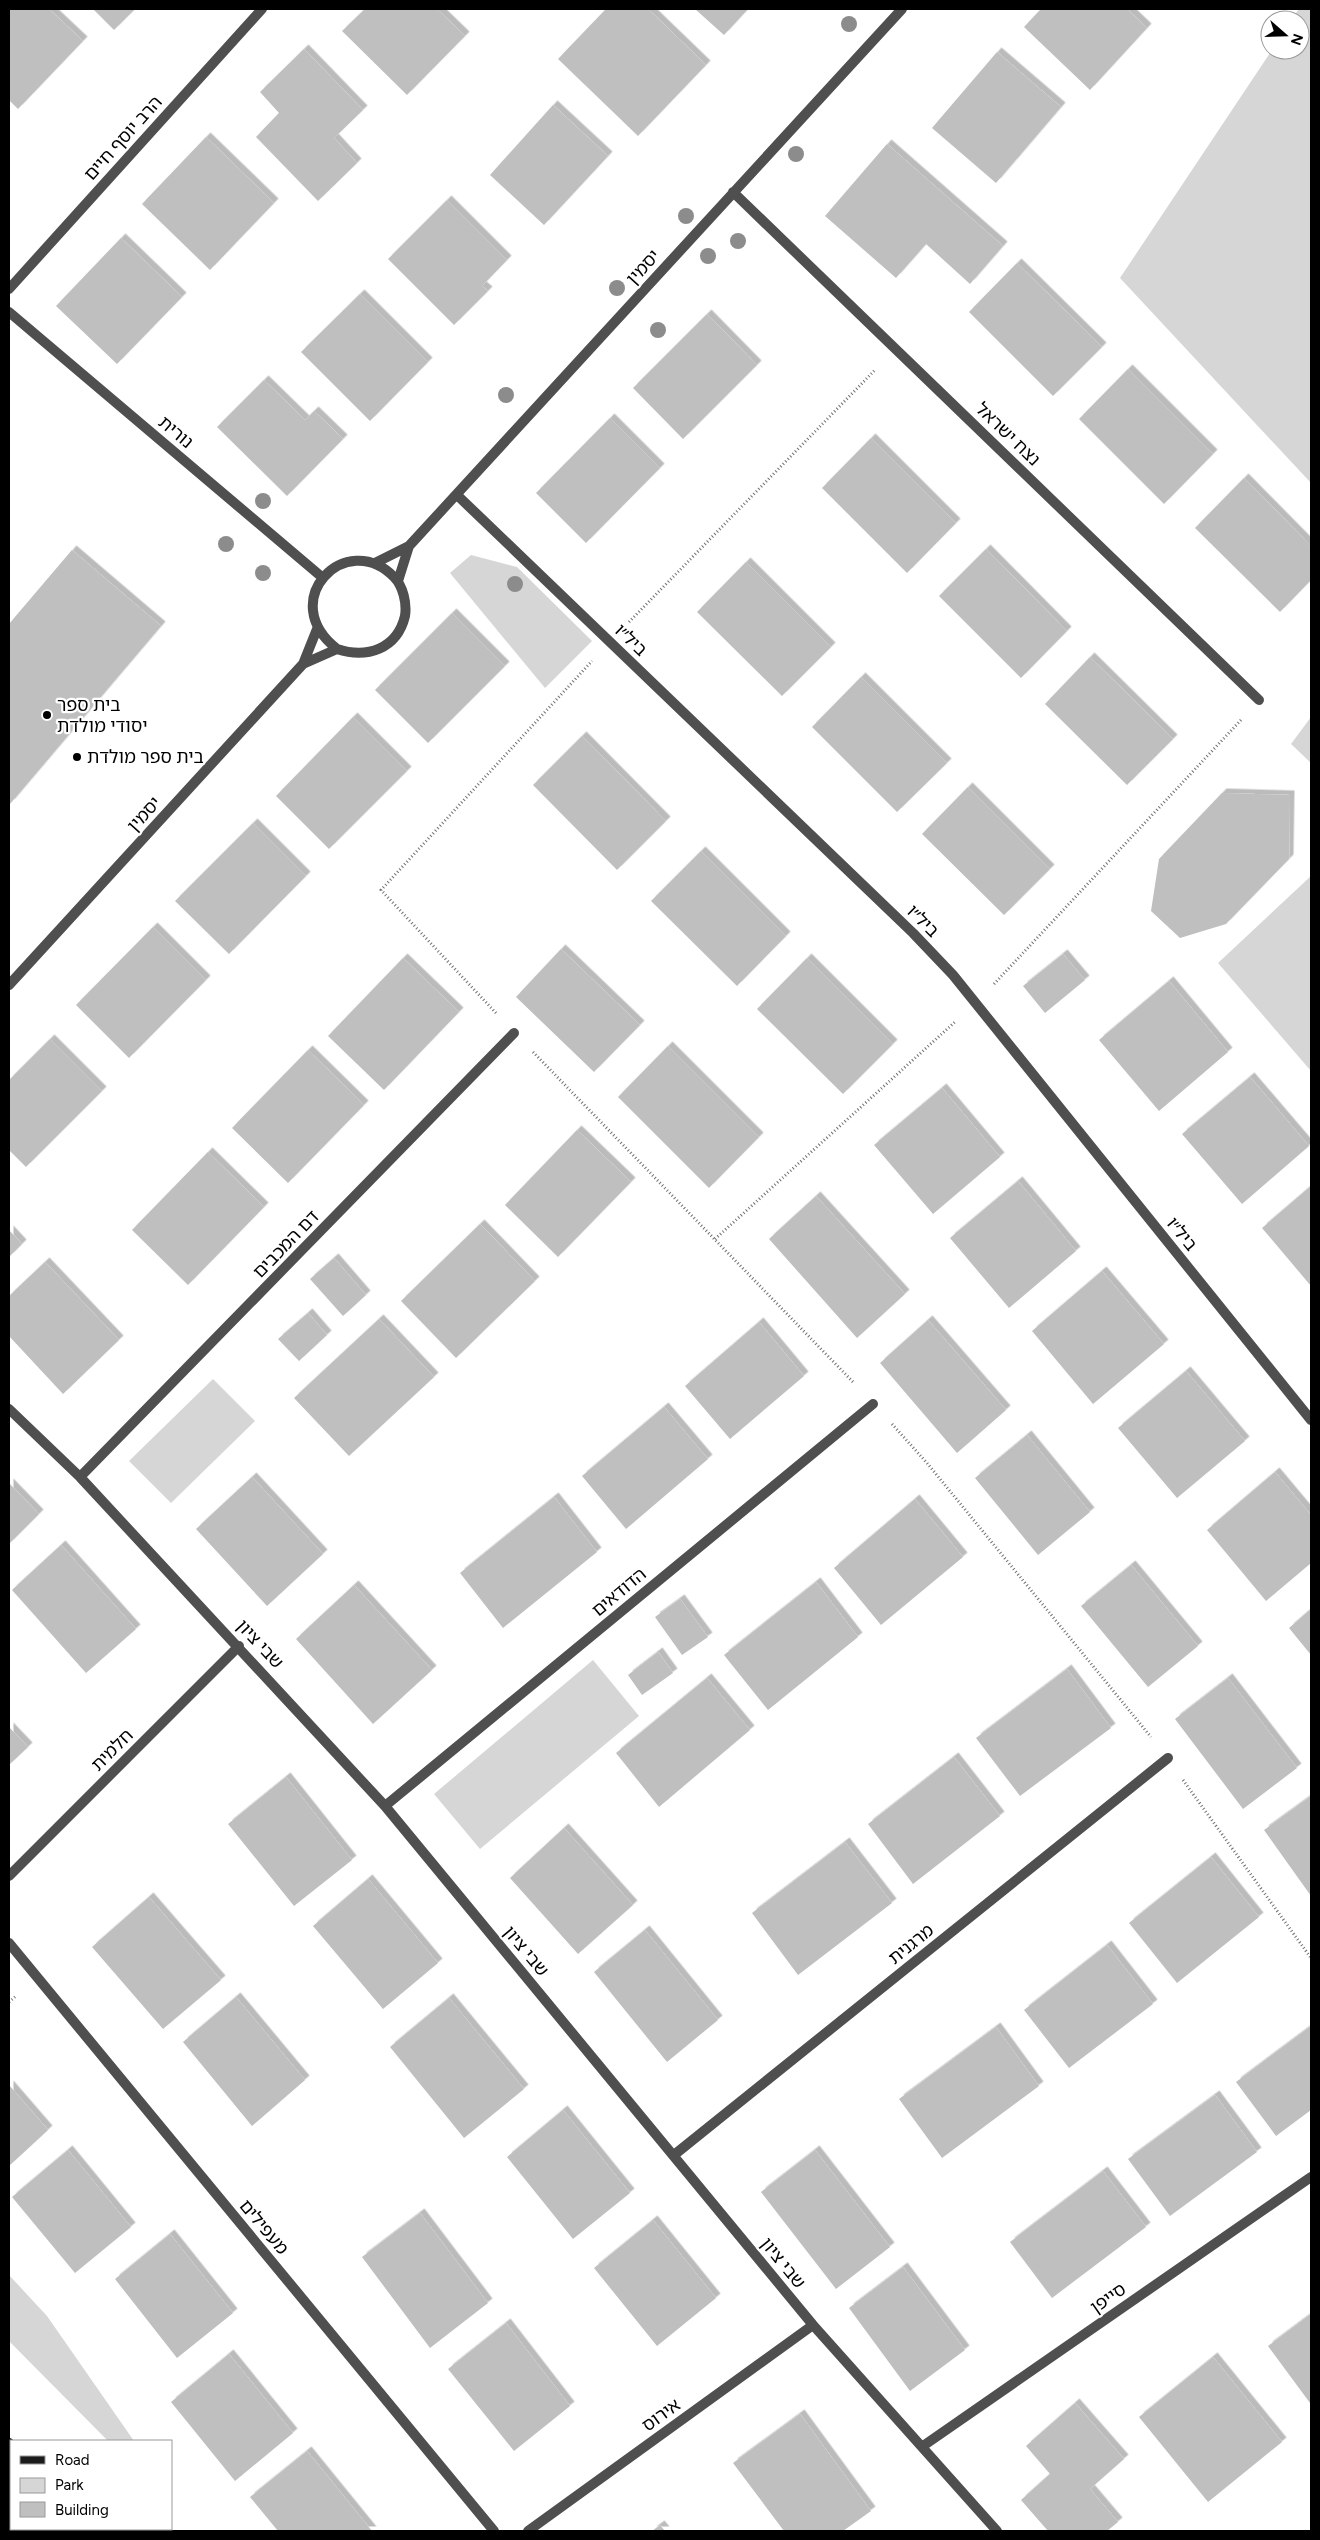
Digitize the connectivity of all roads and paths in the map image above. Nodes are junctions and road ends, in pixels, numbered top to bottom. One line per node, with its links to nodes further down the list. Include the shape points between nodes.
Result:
1 (262, 9): 4 (street, הרב יוסף חיים)
2 (902, 9): 3 (street, יסמין)
3 (734, 192): 6 (street, נצח ישראל); 7 (street, יסמין)
4 (9, 289)
5 (9, 312): 10 (street, נורית)
6 (896, 349): 13 (path); 16 (street, נצח ישראל)
7 (457, 495): 8 (street, יסמין); 13 (street, ביל״ו)
8 (409, 546): 9 (street, יסמין); 11 (street, יסמין)
9 (375, 563): 10 (street, via 347,562 333,568); 11 (street)
10 (323, 578): 12 (street, via 313,602)
11 (398, 581): 14 (street, via 406,611 394,639 382,649 367,654)
12 (317, 629): 14 (street); 15 (street, יסמין)
13 (610, 642): 17 (path); 19 (street, ביל״ו, via 913,933)
14 (337, 649): 15 (street, יסמין)
15 (303, 664): 18 (street, יסמין)
16 (1260, 700): 19 (path)
17 (381, 890)
18 (9, 985)
19 (976, 1003): 21 (path); 24 (street, ביל״ו)
20 (514, 1033): 25 (street, דם המכבים)
21 (715, 1239)
22 (873, 1404): 28 (street, הדודאים)
23 (9, 1409): 25 (street, שבי ציון)
24 (1311, 1420)
25 (80, 1477): 26 (street, שבי ציון)
26 (239, 1646): 28 (street, שבי ציון); 29 (street, חלמית)
27 (1168, 1758): 31 (street, מרגנית)
28 (385, 1806): 31 (street, שבי ציון)
29 (9, 1876)
30 (9, 1943): 35 (street, מעפילים)
31 (674, 2155): 33 (street, שבי ציון)
32 (1311, 2177): 34 (street, סייפן)
33 (813, 2325): 34 (street, שבי ציון); 36 (street, אירוס)
34 (923, 2446): 37 (street, שבי ציון)
35 (494, 2531)
36 (528, 2531)
37 (998, 2531)

